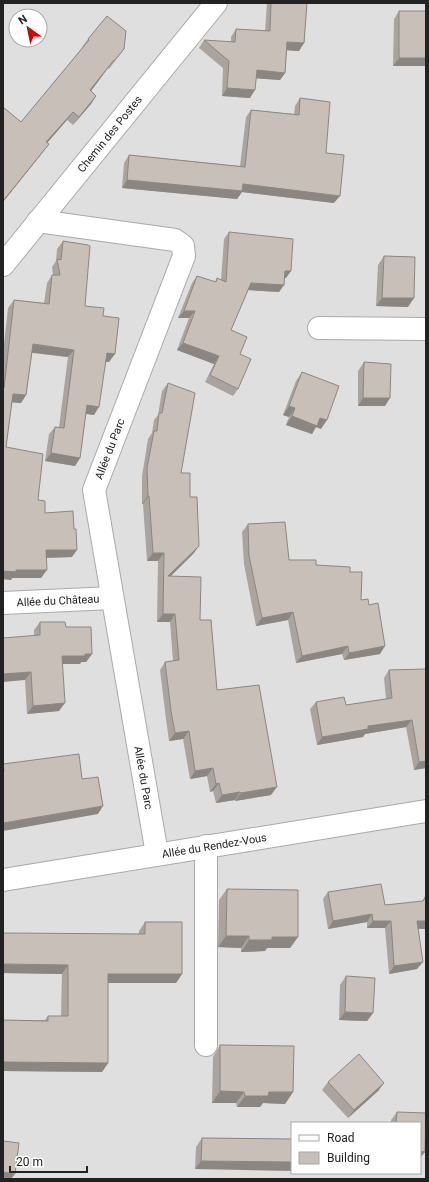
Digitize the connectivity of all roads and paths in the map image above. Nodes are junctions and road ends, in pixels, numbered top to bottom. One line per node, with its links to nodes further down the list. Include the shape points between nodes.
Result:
1 (216, 3): 2 (street, Chemin des Postes)
2 (38, 222): 3 (street, Chemin des Postes); 6 (street, Allée du Parc, via 175,240 183,246 184,256 94,490)
3 (3, 265)
4 (319, 328): 5 (street)
5 (426, 329)
6 (112, 598): 7 (street, Allée du Château); 10 (street, Allée du Parc)
7 (3, 603)
8 (426, 811): 9 (street, Allée du Rendez-Vous)
9 (206, 846): 10 (street, Allée du Rendez-Vous); 12 (street)
10 (157, 854): 11 (street, Allée du Rendez-Vous)
11 (3, 880)
12 (206, 1045)

